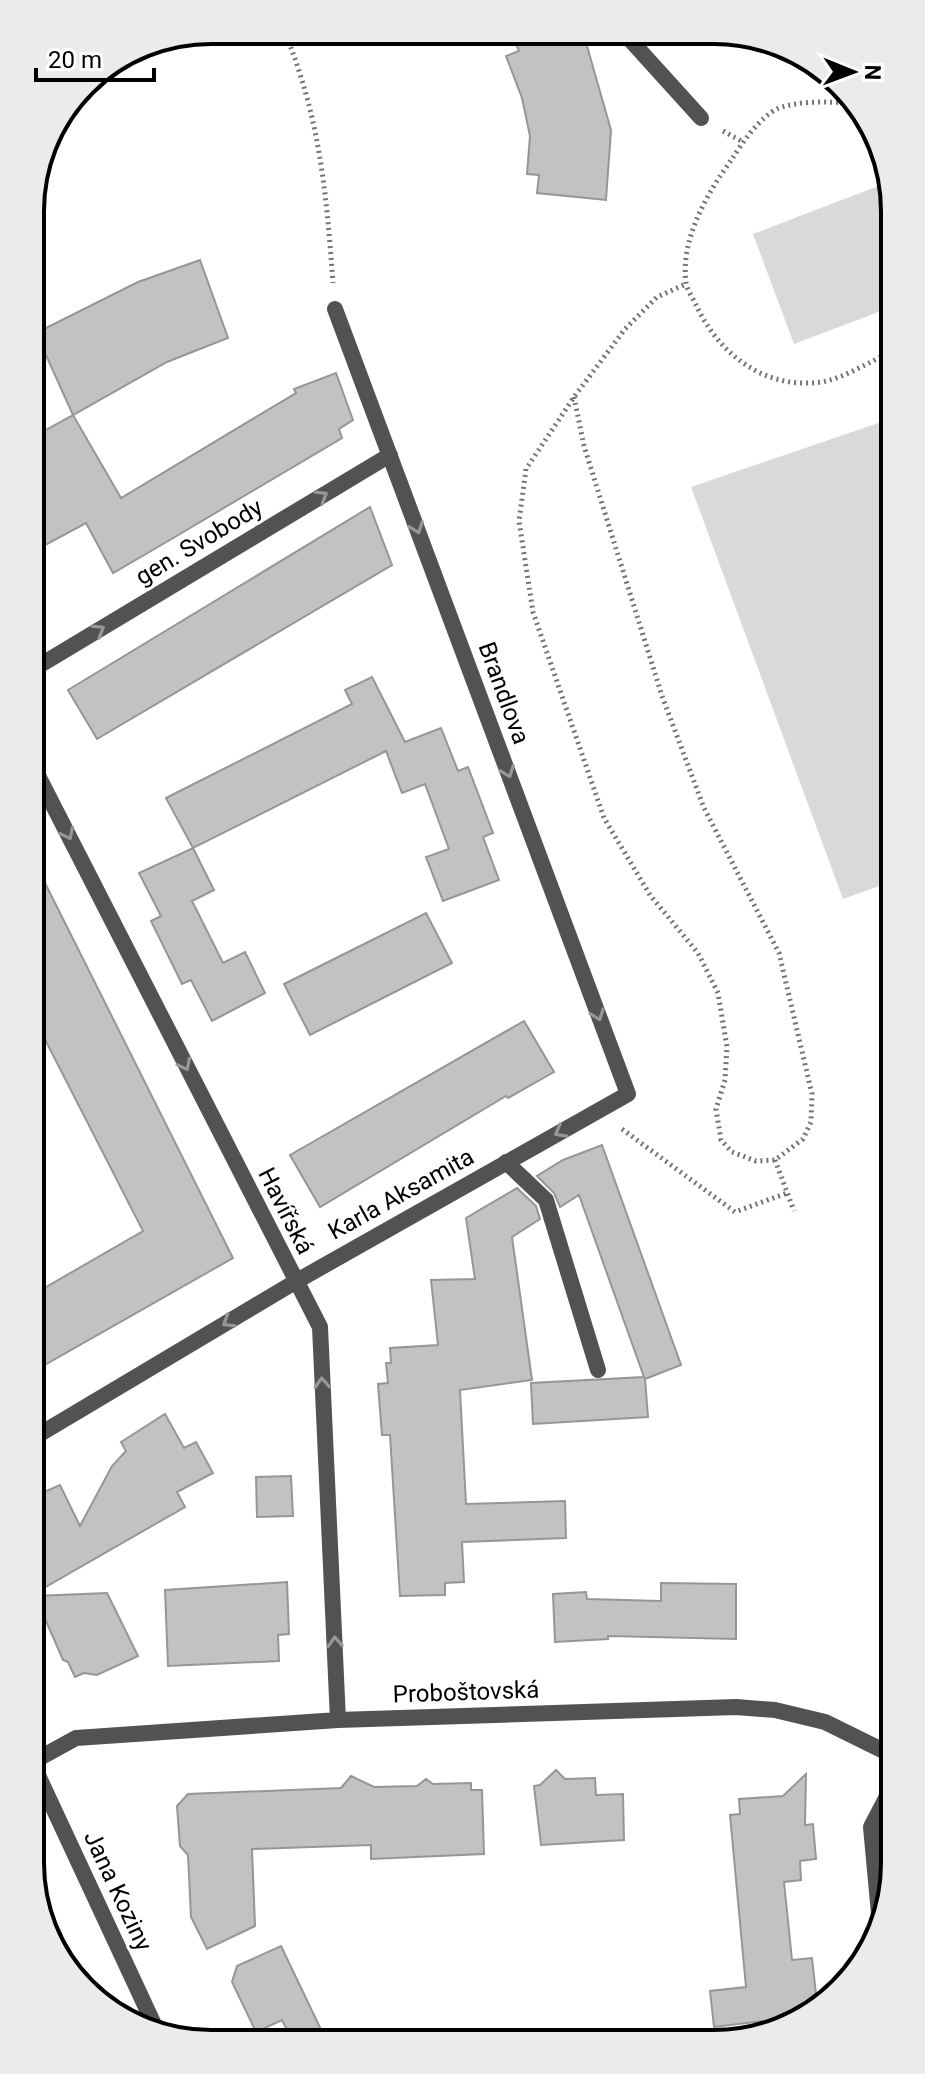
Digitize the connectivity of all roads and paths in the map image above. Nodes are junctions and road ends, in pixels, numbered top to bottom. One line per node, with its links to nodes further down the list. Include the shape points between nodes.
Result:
1 (290, 44): 6 (path, via 325,169)
2 (634, 44): 4 (street)
3 (813, 104): 5 (path, via 777,109 743,142 700,209)
4 (701, 118)
5 (686, 284): 7 (path, via 705,325 736,361 762,375 823,382); 8 (path, via 657,297 625,329)
6 (335, 309): 9 (street, Brandlova)
7 (881, 357)
8 (574, 397): 14 (path, via 584,446 662,696 704,808 779,953 812,1094 811,1122 803,1139); 14 (path, via 526,469 519,521 533,612 604,818 650,895 698,953 718,993 727,1047 716,1109 721,1140 732,1152 756,1161)
9 (390, 455): 10 (street, gen. Svobody, one-way to 9); 12 (street, Brandlova, one-way to 12)
10 (44, 663)
11 (44, 788): 18 (street, Havířská, one-way to 18)
12 (628, 1094): 13 (street, Karla Aksamita)
13 (601, 1109): 15 (street, Karla Aksamita, one-way to 15); 16 (path, via 735,1212)
14 (775, 1160): 16 (path)
15 (506, 1162): 18 (street, Karla Aksamita); 19 (street, via 546,1200)
16 (787, 1193): 17 (path)
17 (794, 1211)
18 (295, 1282): 20 (street, Karla Aksamita, one-way to 20); 21 (street, Havířská, one-way to 18, via 320,1327)
19 (598, 1370)
20 (44, 1432)
21 (338, 1720): 22 (street, Proboštovská, via 736,1707 825,1722); 23 (street, Proboštovská, via 76,1738)
22 (881, 1750)
23 (44, 1756)
24 (44, 1788): 27 (street, Jana Koziny)
25 (881, 1808): 26 (street, via 871,1827)
26 (877, 1896)
27 (151, 2018)

